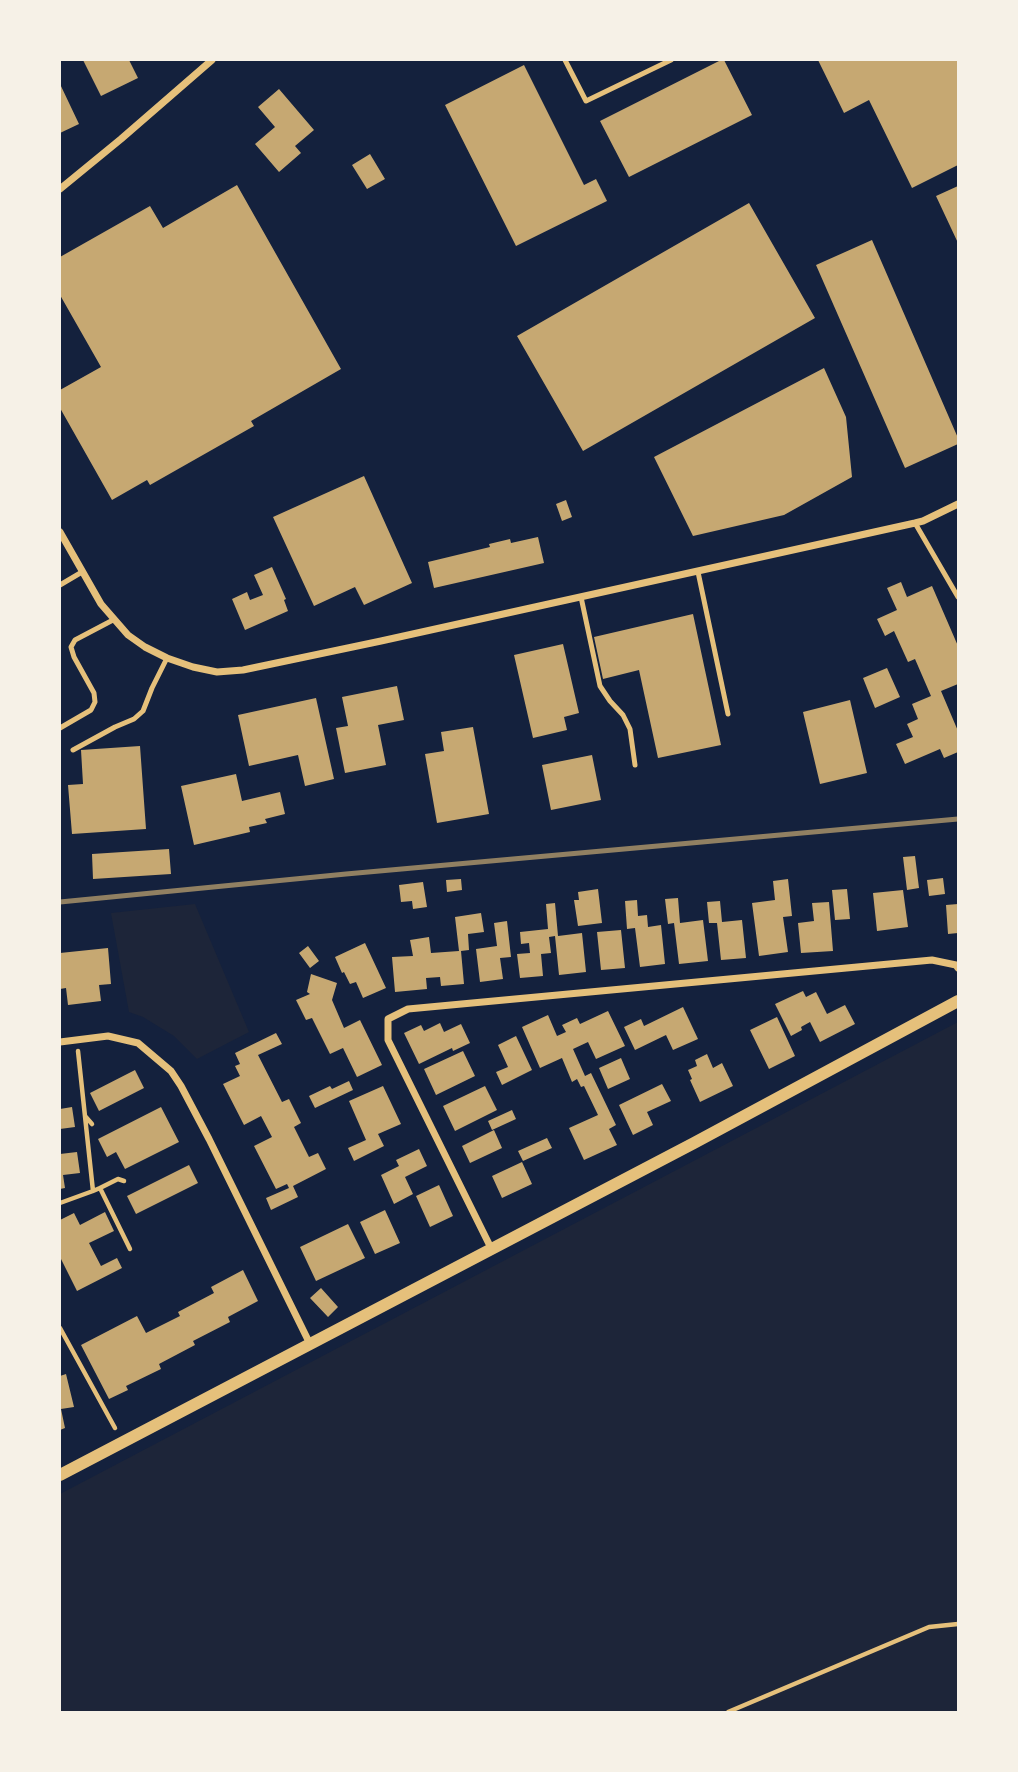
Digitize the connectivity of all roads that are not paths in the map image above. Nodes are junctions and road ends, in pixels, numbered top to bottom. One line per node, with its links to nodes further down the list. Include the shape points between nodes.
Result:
1 (212, 60): 4 (street)
2 (565, 60): 3 (lane, via 586,101)
3 (671, 60)
4 (60, 189)
5 (958, 504): 6 (street)
6 (915, 523): 9 (street); 12 (lane)
7 (60, 532): 8 (street)
8 (82, 572): 10 (lane); 13 (street)
9 (698, 572): 11 (street); 15 (lane)
10 (60, 585)
11 (581, 597): 14 (street, via 243,670 216,672); 18 (lane, via 600,686 623,715)
12 (958, 597)
13 (113, 620): 14 (street, via 145,647); 16 (lane, via 75,640 71,647 95,702 91,710)
14 (167, 658): 17 (lane, via 143,711)
15 (728, 714)
16 (60, 728)
17 (73, 750)
18 (635, 765)
19 (958, 968): 22 (street, via 918,961 408,1009 388,1019 388,1040)
20 (958, 1001): 22 (street)
21 (60, 1042): 23 (street, via 108,1037 138,1043 171,1070)
22 (491, 1248): 23 (street)
23 (310, 1344): 24 (street)
24 (60, 1475)

